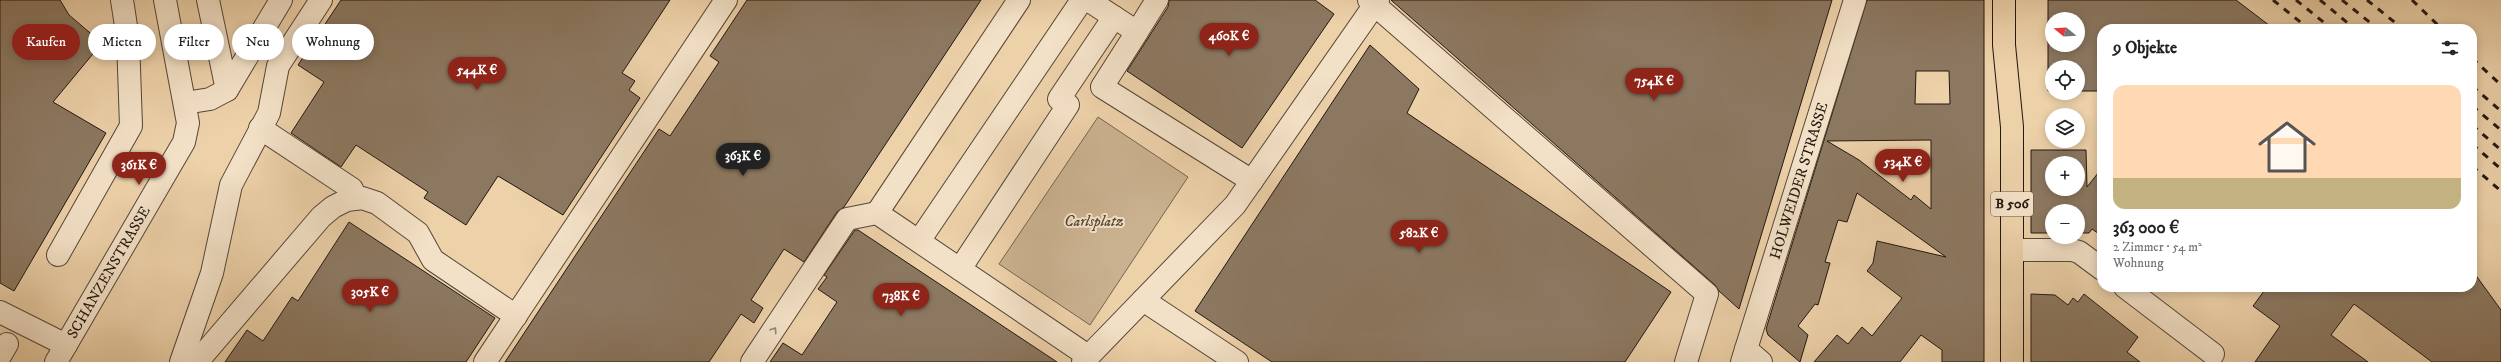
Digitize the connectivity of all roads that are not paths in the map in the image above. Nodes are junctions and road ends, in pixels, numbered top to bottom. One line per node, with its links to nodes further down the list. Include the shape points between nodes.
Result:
1 (122, 0): 24 (street, via 128,39 131,126)
2 (165, 0): 17 (street, SCHANZENSTRASSE)
3 (208, 0): 16 (street)
4 (281, 0): 16 (street)
5 (321, 0): 18 (street, via 278,66 269,112)
6 (726, 0): 30 (street)
7 (1019, 0): 21 (street)
8 (1082, 0): 22 (street)
9 (1088, 0): 14 (street)
10 (1157, 0): 15 (street)
11 (1855, 0): 33 (street, HOLWEIDER STRASSE)
12 (2004, 0): 23 (main road, B 506, via 2004,46 2012,127)
13 (1374, 1): 19 (street); 40 (street, via 1707,294)
14 (1114, 17): 15 (street); 26 (street, via 1059,99 1068,105)
15 (1137, 32): 19 (street, via 1102,87)
16 (227, 90): 17 (street, via 210,99)
17 (185, 103): 31 (street, SCHANZENSTRASSE, via 188,123 184,142)
18 (260, 128): 20 (street, via 352,189); 35 (street, via 231,185 212,273)
19 (1252, 181): 28 (street, via 1235,205)
20 (355, 199): 30 (street, via 362,198 377,203 418,233 433,260); 36 (street, via 333,207 321,217)
21 (876, 213): 22 (street); 38 (street, one-way to 21, via 847,219)
22 (918, 241): 26 (street)
23 (2012, 250): 25 (street, via 2079,252); 41 (main road, B 506)
24 (58, 255)
25 (2097, 265)
26 (960, 269): 34 (street)
27 (2132, 292): 32 (street)
28 (1143, 300): 34 (street); 39 (street)
29 (0, 312): 31 (street)
30 (516, 316): 37 (street)
31 (61, 354)
32 (2213, 354)
33 (1750, 358)
34 (1085, 359)
35 (181, 362)
36 (197, 362)
37 (485, 362)
38 (752, 362)
39 (1237, 362)
40 (1686, 362)
41 (2012, 362)

